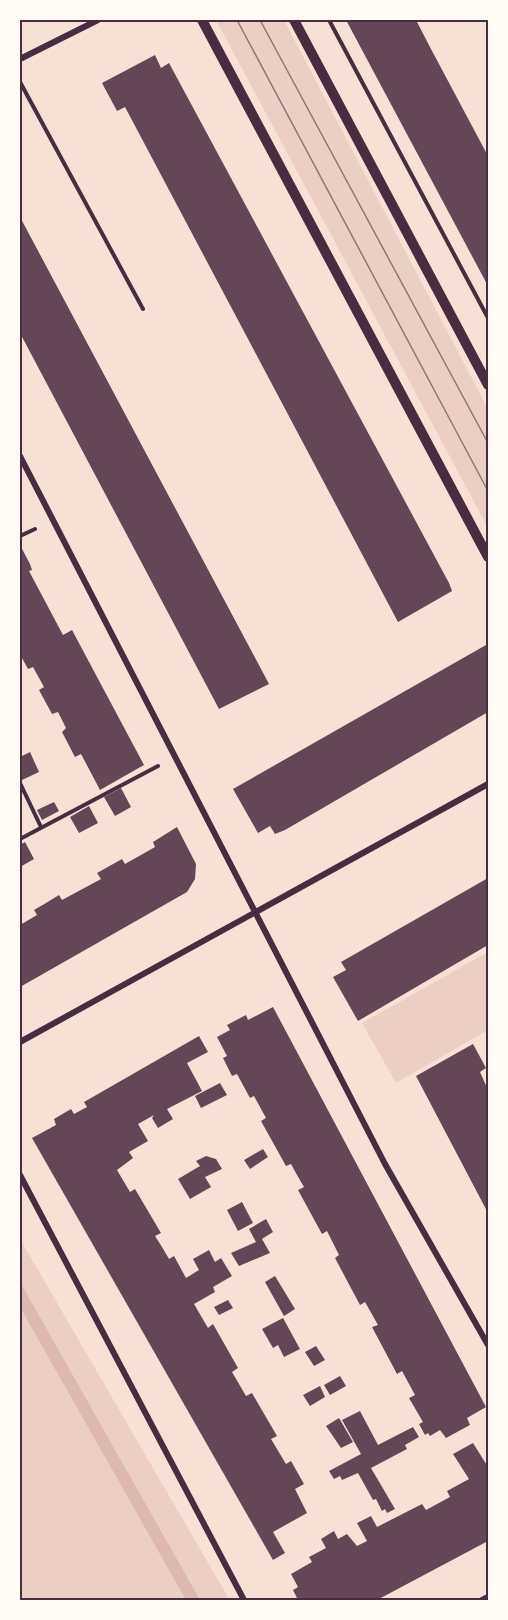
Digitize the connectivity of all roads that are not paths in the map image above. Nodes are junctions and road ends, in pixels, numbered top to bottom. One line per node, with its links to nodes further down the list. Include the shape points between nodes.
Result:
1 (98, 20): 4 (street)
2 (202, 20): 7 (street)
3 (294, 20): 5 (street)
4 (20, 59)
5 (489, 385)
6 (20, 456): 9 (street, via 177,756)
7 (489, 557)
8 (489, 784): 9 (street)
9 (254, 914): 10 (street); 12 (street, via 385,1164)
10 (20, 1042)
11 (20, 1175): 14 (street)
12 (489, 1345)
13 (489, 1597): 15 (street)
14 (244, 1600)
15 (482, 1600)

